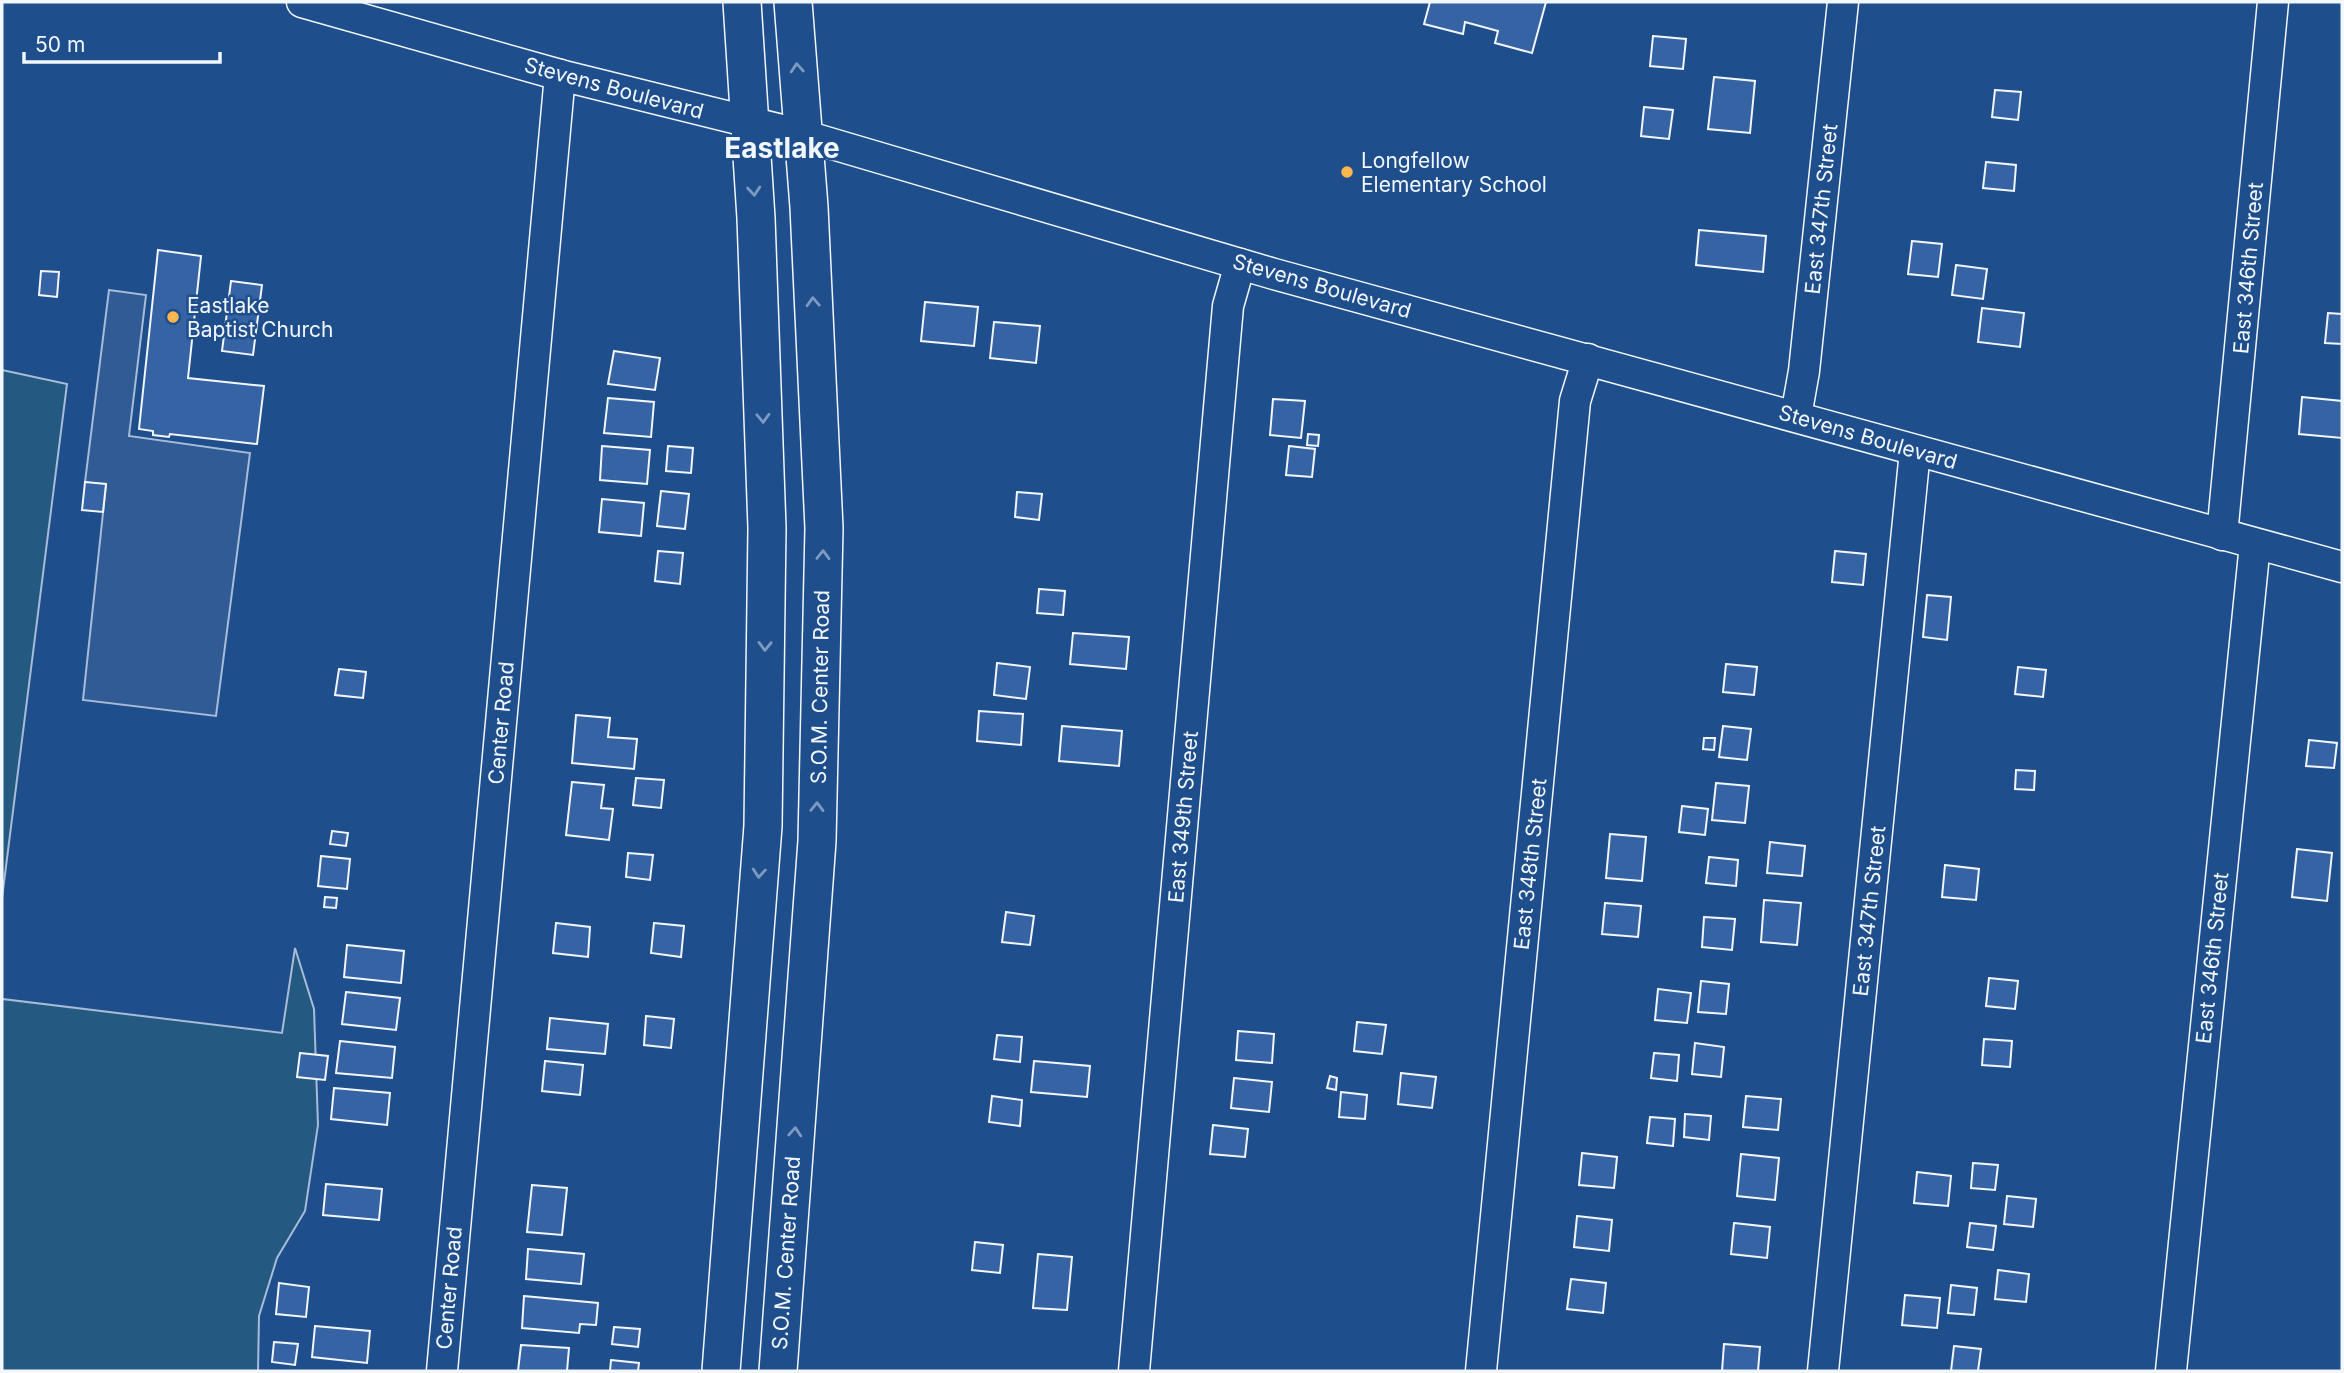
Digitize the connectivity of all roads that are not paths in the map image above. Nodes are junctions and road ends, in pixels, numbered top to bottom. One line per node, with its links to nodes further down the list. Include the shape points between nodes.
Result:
1 (302, 2): 6 (street, Stevens Boulevard)
2 (742, 2): 7 (main road)
3 (793, 2): 8 (main road, S.O.M. Center Road, one-way to 3)
4 (1843, 2): 11 (street, East 347th Street)
5 (2273, 2): 13 (street, East 346th Street)
6 (560, 75): 7 (street, Stevens Boulevard); 16 (street, Center Road)
7 (749, 123): 8 (street, Stevens Boulevard); 17 (main road, one-way to 17, via 767,528 763,826)
8 (802, 135): 9 (street, Stevens Boulevard); 18 (main road, S.O.M. Center Road, one-way to 8, via 817,841 824,528)
9 (1240, 264): 10 (street, Stevens Boulevard); 19 (street, East 349th Street, via 1228,306)
10 (1588, 359): 11 (street, Stevens Boulevard); 20 (street, East 348th Street, via 1575,401)
11 (1796, 416): 12 (street, Stevens Boulevard)
12 (1915, 451): 13 (street, Stevens Boulevard); 21 (street, East 347th Street)
13 (2222, 535): 14 (street, Stevens Boulevard)
14 (2255, 544): 15 (street, Stevens Boulevard); 22 (street, East 346th Street)
15 (2342, 567)
16 (442, 1371)
17 (721, 1371)
18 (778, 1371)
19 (1134, 1371)
20 (1481, 1371)
21 (1823, 1371)
22 (2171, 1371)

